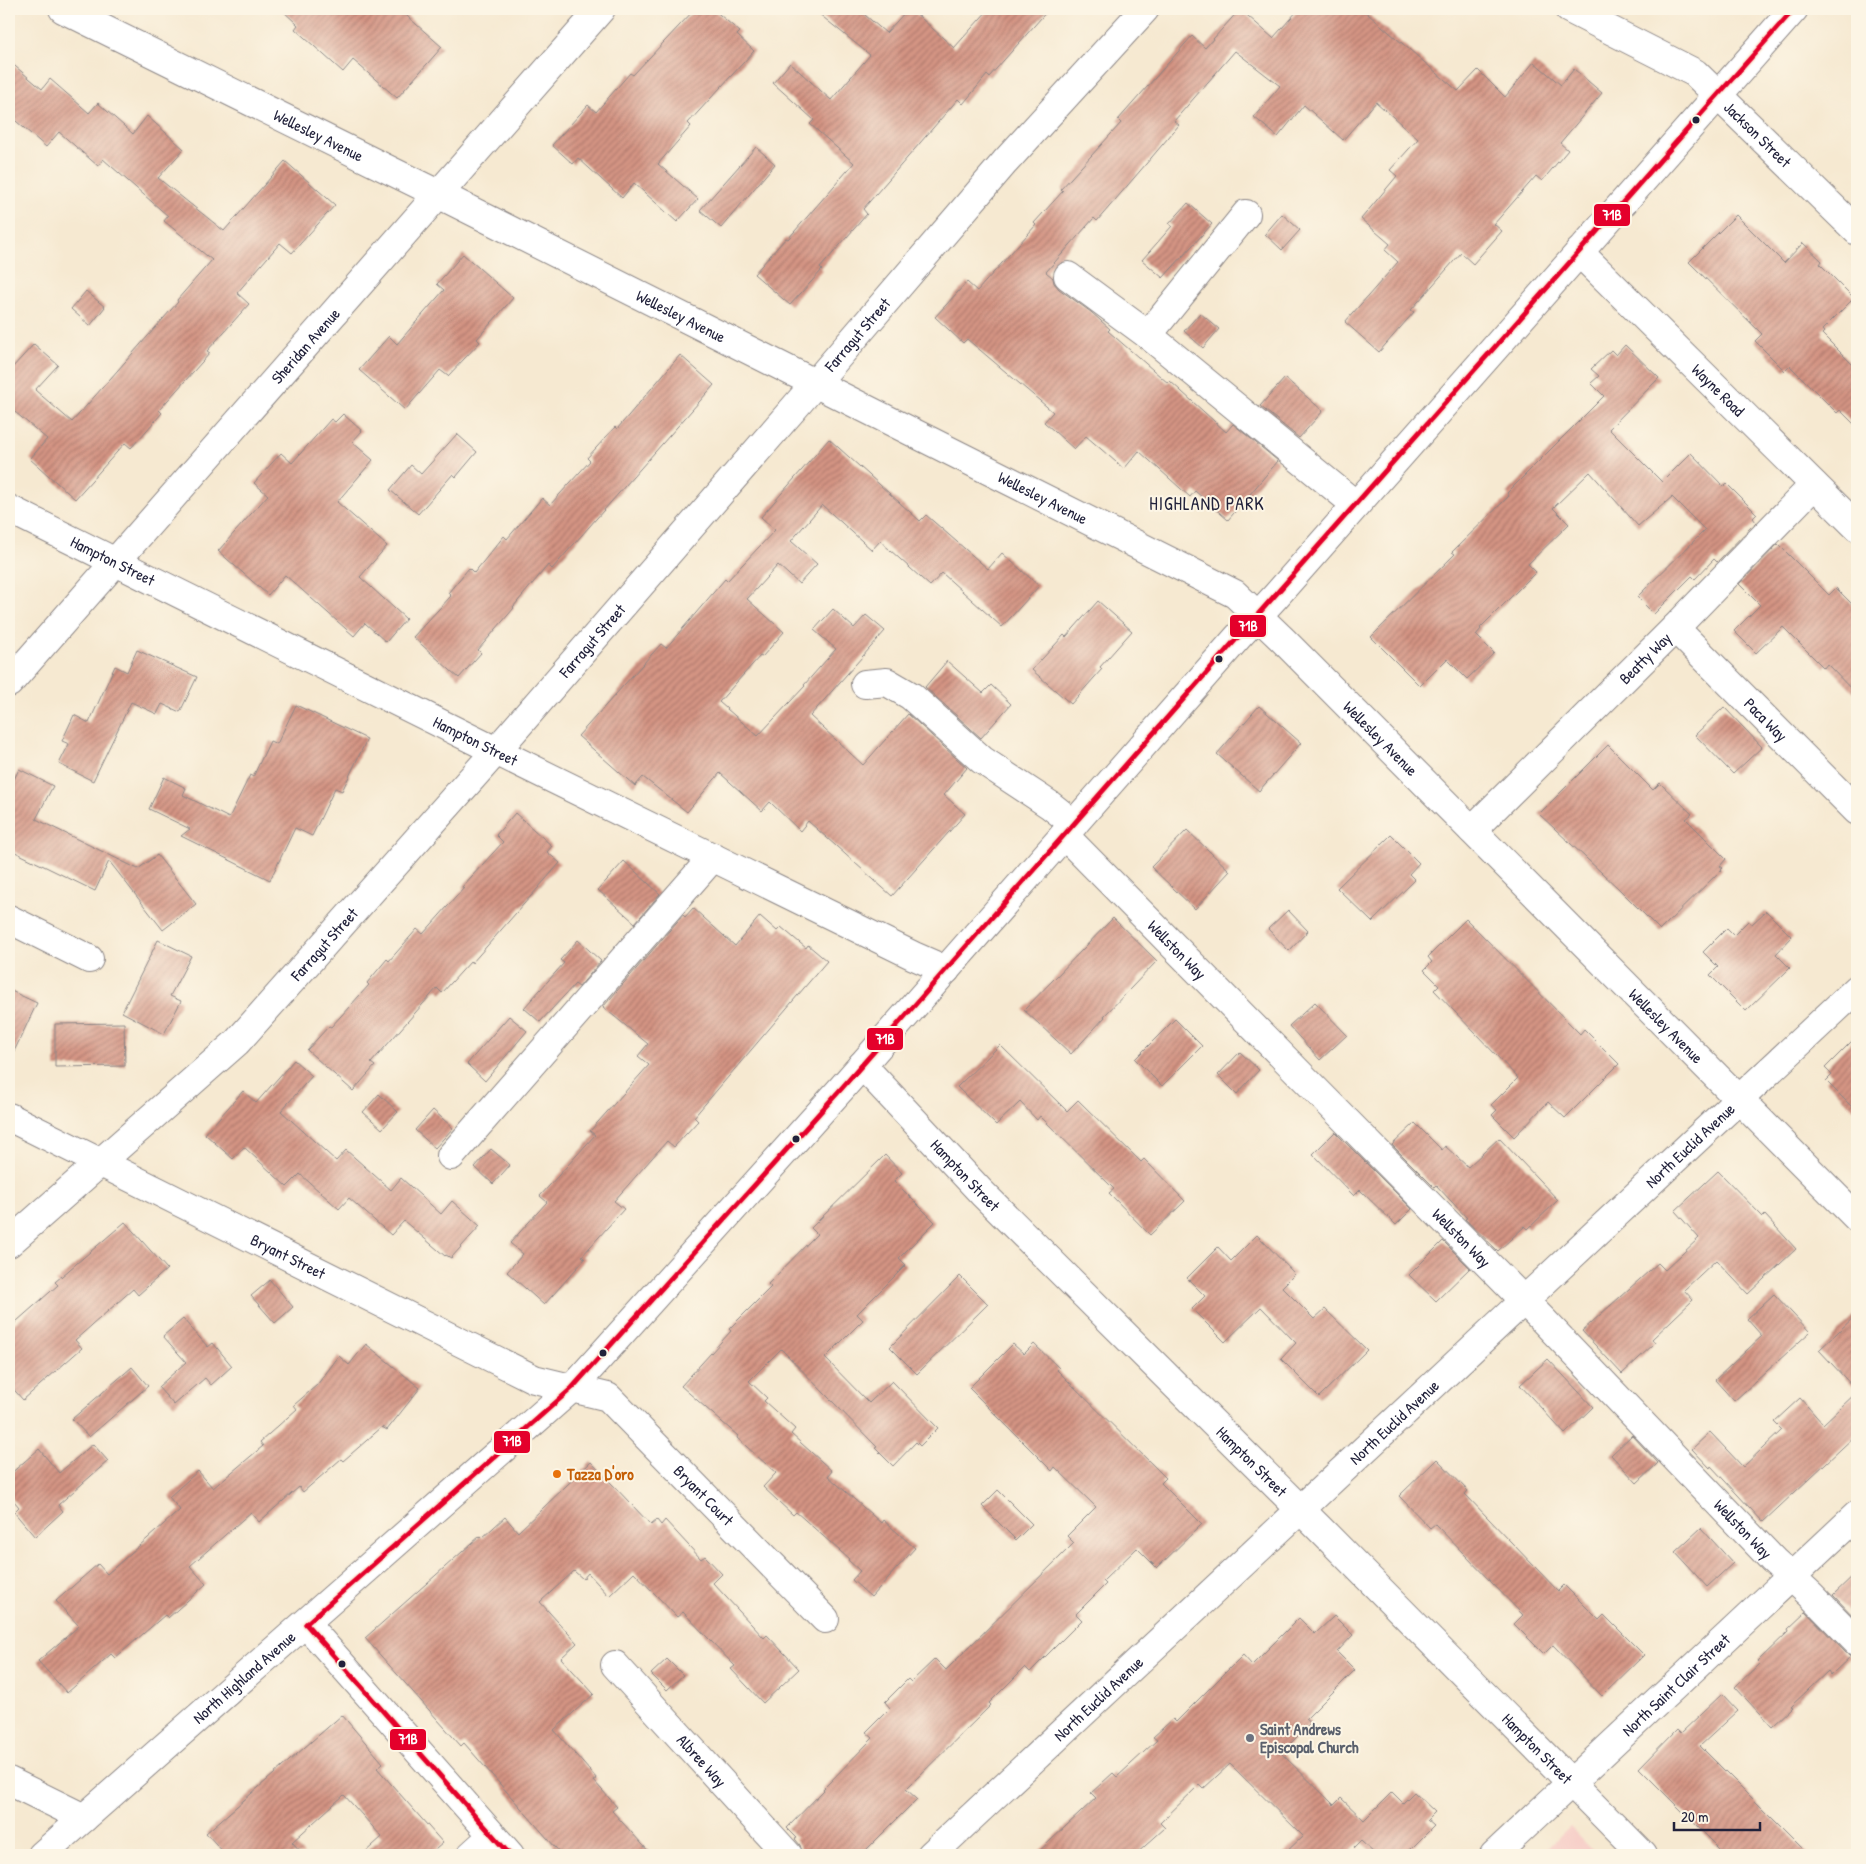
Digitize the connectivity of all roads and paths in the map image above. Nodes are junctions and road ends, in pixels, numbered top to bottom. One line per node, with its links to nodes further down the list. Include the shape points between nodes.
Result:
1 (63, 9): 7 (street, Wellesley Avenue)
2 (601, 9): 7 (street, Sheridan Avenue)
3 (1145, 9): 13 (street, Farragut Street, via 1005,162)
4 (1569, 9): 6 (street, Jackson Street, via 1695,73)
5 (1794, 9): 6 (street, North Highland Avenue)
6 (1718, 96): 9 (street, Jackson Street); 10 (street, North Highland Avenue)
7 (438, 194): 13 (street, Wellesley Avenue); 18 (street, Sheridan Avenue)
8 (1246, 214): 12 (street)
9 (1857, 231)
10 (1579, 252): 14 (street, Wayne Road); 15 (street, North Highland Avenue)
11 (1068, 276): 12 (street)
12 (1148, 335): 15 (street)
13 (816, 384): 19 (street, Wellesley Avenue, via 1235,594); 23 (street, Farragut Street)
14 (1814, 485): 17 (street, Wayne Road); 20 (street, Beatty Way)
15 (1356, 505): 19 (street, North Highland Avenue)
16 (9, 508): 18 (street, Hampton Street)
17 (1857, 527)
18 (115, 562): 21 (street, Sheridan Avenue); 23 (street, Hampton Street)
19 (1258, 616): 25 (street, North Highland Avenue); 26 (street, Wellesley Avenue)
20 (1675, 628): 24 (street, Paca Way); 26 (street, Beatty Way)
21 (9, 683)
22 (865, 684): 25 (street, Wellston Way, via 887,682 910,696 982,760 1050,805)
23 (496, 751): 27 (street, Hampton Street); 36 (street, Farragut Street, via 237,1042)
24 (1857, 811)
25 (1069, 829): 30 (street, North Highland Avenue); 39 (street, Wellston Way)
26 (1472, 830): 33 (street, Wellesley Avenue)
27 (714, 857): 30 (street, Hampton Street); 35 (street)
28 (9, 920): 29 (street)
29 (89, 959)
30 (946, 970): 32 (street, North Highland Avenue)
31 (1857, 989): 33 (street, North Euclid Avenue)
32 (862, 1065): 40 (street, North Highland Avenue); 41 (street, Hampton Street, via 982,1194)
33 (1740, 1099): 37 (street, Wellesley Avenue); 39 (street, North Euclid Avenue)
34 (9, 1117): 36 (street, Bryant Street)
35 (451, 1156)
36 (101, 1162): 38 (street, Farragut Street); 40 (street, Bryant Street, via 534,1379)
37 (1857, 1218)
38 (9, 1243)
39 (1524, 1301): 41 (street, North Euclid Avenue); 43 (street, Wellston Way)
40 (572, 1388): 44 (street, Bryant Court, via 608,1398); 45 (street, North Highland Avenue)
41 (1300, 1510): 49 (street, Hampton Street); 55 (street, North Euclid Avenue)
42 (1857, 1515): 43 (street, North Saint Clair Street)
43 (1791, 1577): 46 (street, Wellston Way); 49 (street, North Saint Clair Street)
44 (825, 1619)
45 (306, 1624): 50 (street, North Highland Avenue); 51 (street)
46 (1857, 1642)
47 (615, 1665): 54 (street, Albree Way)
48 (9, 1781): 50 (street)
49 (1572, 1784): 56 (street, North Saint Clair Street); 57 (street, Hampton Street)
50 (84, 1818): 52 (street, North Highland Avenue)
51 (501, 1845): 53 (street)
52 (42, 1855)
53 (471, 1855)
54 (788, 1855)
55 (931, 1855)
56 (1494, 1855)
57 (1643, 1855)

